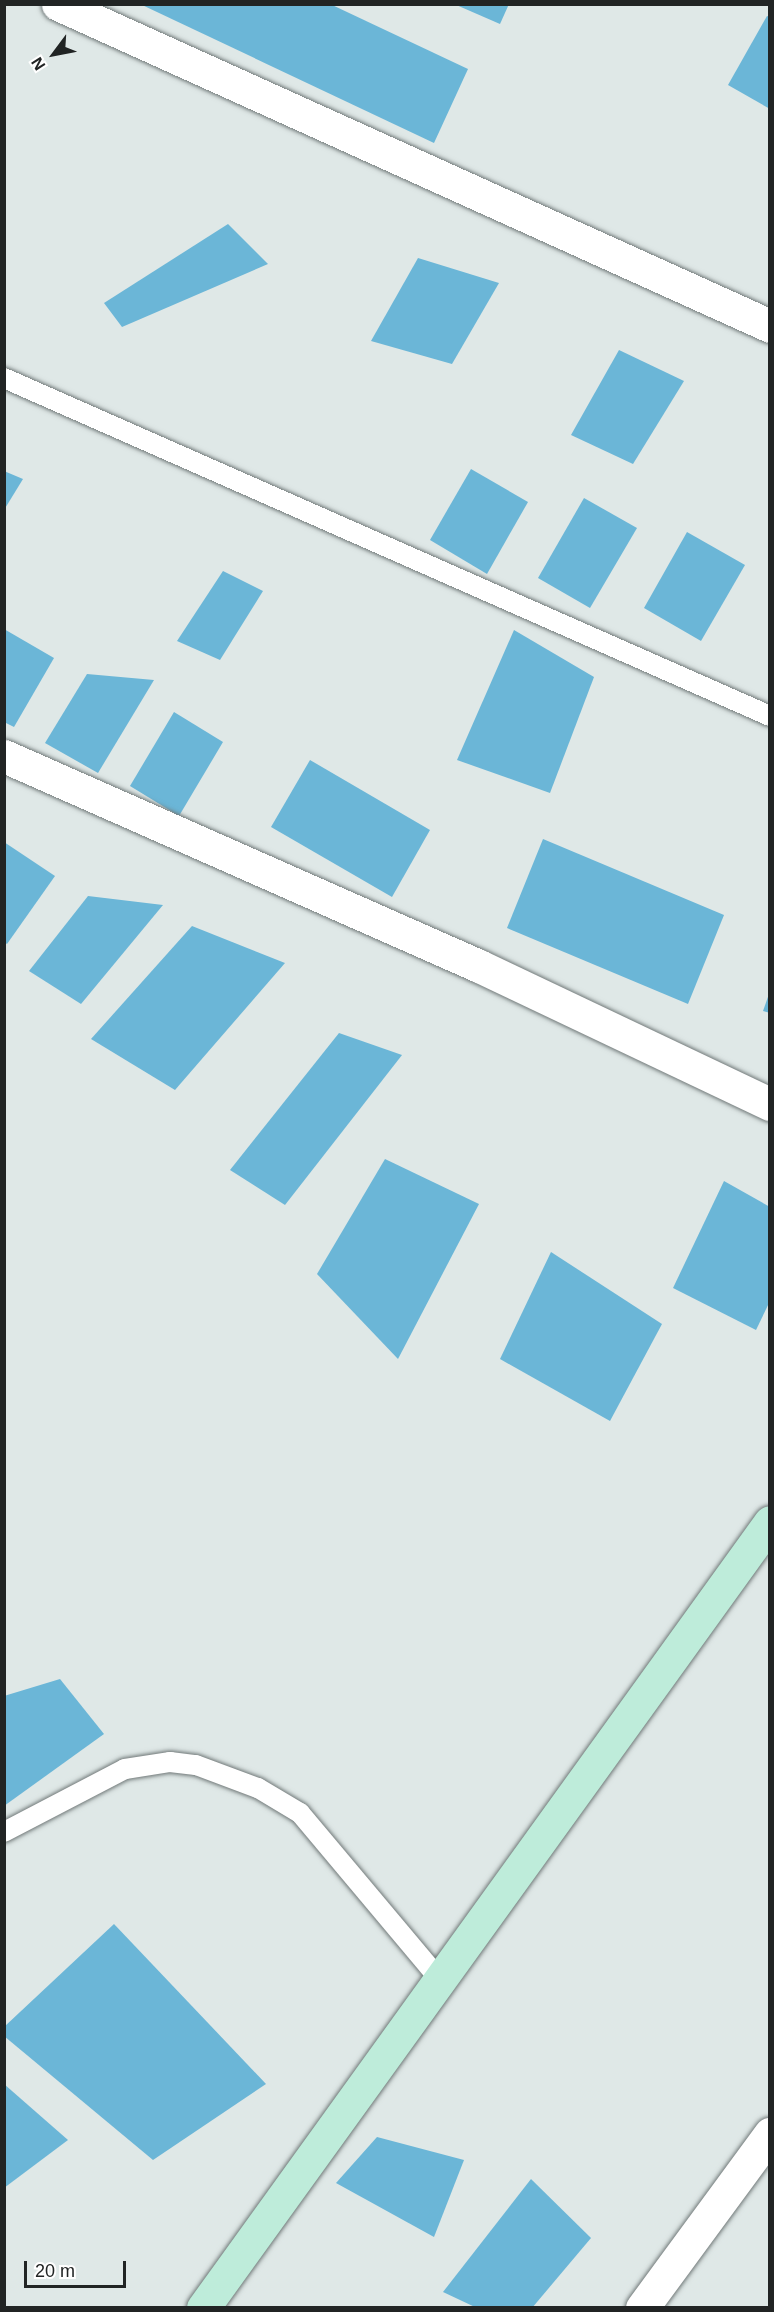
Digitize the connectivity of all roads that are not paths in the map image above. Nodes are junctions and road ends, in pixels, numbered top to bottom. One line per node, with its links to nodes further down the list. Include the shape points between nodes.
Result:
1 (58, 4): 2 (street)
2 (770, 326)
3 (4, 378): 4 (lane)
4 (770, 716)
5 (4, 756): 6 (street, via 479,966)
6 (770, 1104)
7 (770, 1522): 9 (street)
8 (4, 1832): 9 (lane, via 124,1769 170,1762 195,1765 258,1788 300,1813)
9 (440, 1980): 11 (street)
10 (770, 2134): 12 (street)
11 (203, 2307)
12 (642, 2307)

